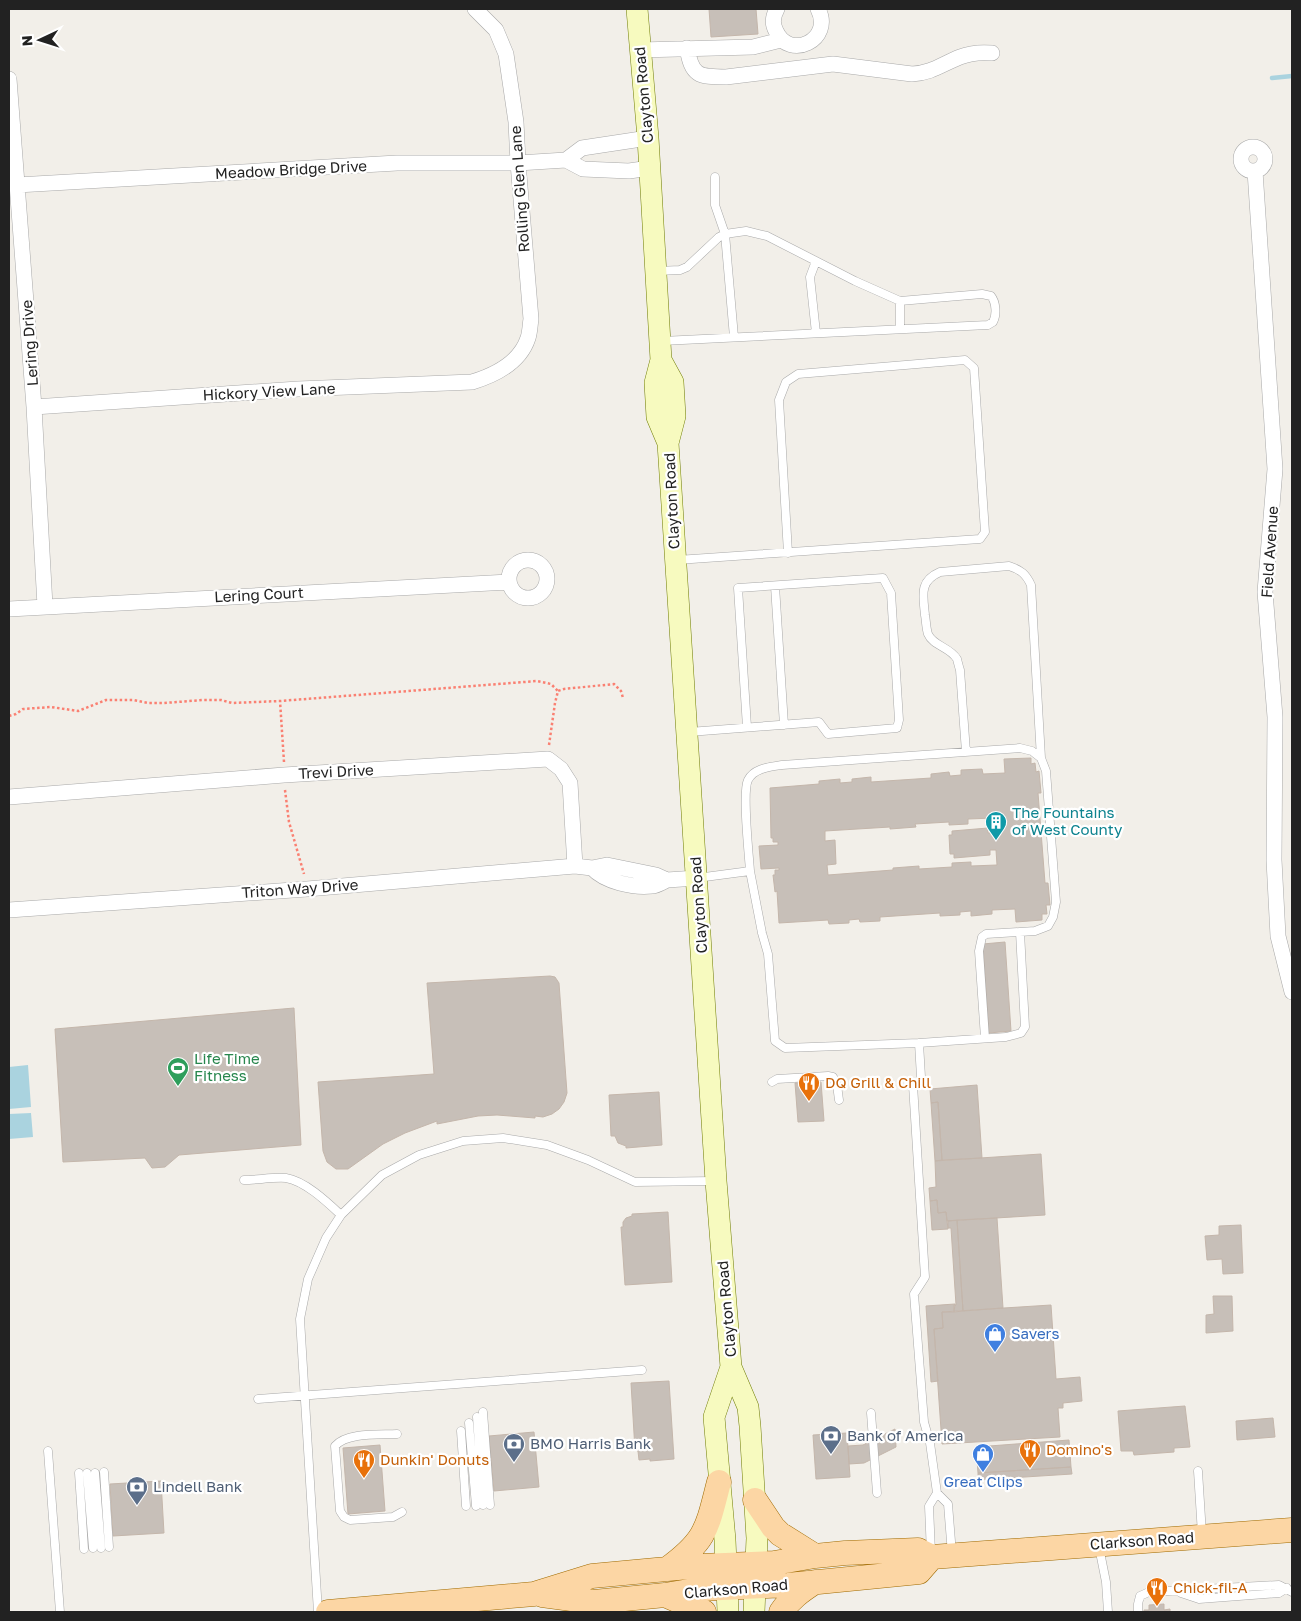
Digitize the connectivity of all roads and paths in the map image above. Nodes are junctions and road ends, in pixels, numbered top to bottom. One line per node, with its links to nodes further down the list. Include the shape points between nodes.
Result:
1 (475, 9): 12 (street, Rolling Glen Lane, via 496,30 506,54)
2 (637, 9): 7 (main road, Clayton Road)
3 (777, 9): 5 (street, via 774,26)
4 (818, 9): 5 (street, via 822,25 815,38 795,46)
5 (782, 40): 6 (street, via 753,47)
6 (687, 48): 7 (street); 8 (street, via 690,66 698,74 710,77 832,64 924,73 960,56)
7 (640, 50): 10 (main road, Clayton Road)
8 (992, 52)
9 (9, 79): 16 (street, Lering Drive)
10 (648, 138): 11 (street, Meadow Bridge Drive, via 582,148); 13 (main road, Clayton Road)
11 (566, 160): 12 (street, Meadow Bridge Drive); 13 (street, Meadow Bridge Drive, via 583,168 629,171)
12 (518, 163): 16 (street, Meadow Bridge Drive, via 397,164); 25 (street, Rolling Glen Lane, via 531,319 529,337 522,352)
13 (650, 168): 19 (main road, Clayton Road)
14 (1255, 170): 52 (street, Field Avenue, via 1275,469 1265,592 1275,717 1274,860 1278,936)
15 (715, 177): 17 (lane, via 715,205)
16 (18, 185): 26 (street, Lering Drive)
17 (722, 236): 18 (lane, via 746,230 767,236); 19 (lane, via 687,267); 23 (lane)
18 (816, 261): 20 (lane); 22 (lane, via 810,277)
19 (656, 271): 24 (main road, Clayton Road)
20 (900, 301): 21 (lane); 21 (lane, via 982,294 994,300 995,318 988,325)
21 (900, 329): 22 (lane)
22 (816, 333): 23 (lane)
23 (734, 337): 24 (lane, via 713,338)
24 (661, 350): 28 (main road, Clayton Road, via 673,382 675,416 668,443)
25 (502, 368): 26 (street, Hickory View Lane, via 472,382 298,389)
26 (34, 407): 31 (street, Lering Drive)
27 (788, 552): 27 (lane, via 980,539 985,532 974,368 964,360 798,374 786,382 778,400); 28 (lane)
28 (676, 560): 39 (main road, Clayton Road)
29 (509, 582): 31 (street, Lering Court)
30 (775, 586): 37 (lane); 37 (lane, via 883,578 892,593 898,728 828,734 819,722); 38 (lane, via 738,588)
31 (45, 606): 32 (street, Lering Court)
32 (9, 609)
33 (558, 692): 34 (path, via 614,684); 35 (path, via 551,684 537,680); 40 (path)
34 (623, 698)
35 (280, 701): 36 (path, via 164,703 106,700 78,711 51,707 23,709); 43 (path)
36 (9, 716)
37 (784, 724): 38 (lane)
38 (748, 727): 39 (lane)
39 (687, 732): 49 (main road, Clayton Road)
40 (548, 750)
41 (966, 752): 42 (lane, via 1020,748); 42 (lane, via 960,670 956,658 932,640 928,633 923,596 925,585 931,576 940,572 1009,566 1026,575 1031,585); 47 (lane, via 782,765 757,770 746,787)
42 (1041, 758): 51 (lane, via 1046,771 1056,902 1048,926)
43 (284, 765)
44 (285, 788): 48 (path, via 289,822)
45 (9, 797): 46 (street, Trevi Drive, via 548,759 561,769 570,783)
46 (575, 866): 49 (street, Triton Way Drive, via 592,868 599,876 632,885 655,886 667,880); 50 (street, Triton Way Drive)
47 (750, 871): 49 (lane); 54 (lane, via 768,954 775,1041 785,1048)
48 (305, 876)
49 (698, 878): 60 (main road, Clayton Road)
50 (9, 910)
51 (1020, 932): 53 (lane, via 1025,1027 1021,1033 1006,1038); 53 (lane, via 986,934 980,941)
52 (1292, 992)
53 (985, 1038): 54 (lane)
54 (918, 1043): 55 (lane)
55 (921, 1077)
56 (772, 1082): 58 (lane, via 777,1079 832,1077 838,1085)
57 (913, 1085): 76 (lane, via 925,1278 914,1294 924,1422)
58 (840, 1100)
59 (244, 1180): 61 (lane, via 287,1178 301,1183)
60 (716, 1181): 61 (lane, via 635,1182 588,1160 547,1146 503,1138 463,1141 419,1155 382,1175); 62 (main road, Clayton Road)
61 (341, 1215): 64 (lane, via 326,1238 308,1279 300,1319)
62 (731, 1367): 74 (main road, Clayton Road, via 714,1417); 77 (main road, Clayton Road, via 748,1407)
63 (642, 1370): 64 (lane)
64 (304, 1395): 65 (lane); 94 (lane)
65 (258, 1399)
66 (871, 1413): 75 (lane)
67 (480, 1414): 68 (lane, via 483,1505)
68 (469, 1423)
69 (461, 1430): 78 (lane)
70 (397, 1434): 79 (lane, via 350,1437 340,1440 335,1446 340,1511 344,1517 350,1520 393,1516)
71 (48, 1451): 93 (lane)
72 (1198, 1471): 81 (lane)
73 (104, 1472): 83 (lane)
74 (719, 1482): 86 (main road, via 705,1532 686,1556); 88 (main road, Clayton Road)
75 (876, 1493)
76 (937, 1493): 85 (lane, via 929,1506); 85 (lane, via 948,1504)
77 (755, 1500): 84 (main road, via 780,1534); 87 (main road, Clayton Road)
78 (466, 1506)
79 (402, 1512)
80 (1292, 1530): 81 (main road, Clarkson Road)
81 (1202, 1537): 82 (main road, Clarkson Road)
82 (1098, 1544): 85 (main road, Clarkson Road); 100 (lane)
83 (97, 1548): 83 (lane, via 87,1473)
84 (815, 1556): 85 (main road, Clarkson Road, via 918,1550); 87 (main road, Clarkson Road, via 774,1563)
85 (942, 1556): 89 (main road, Clarkson Road, via 919,1572)
86 (667, 1569): 88 (main road, Clarkson Road); 91 (main road, Clarkson Road, via 592,1576)
87 (756, 1575): 88 (main road, Clarkson Road); 89 (main road, Clarkson Road); 98 (main road, Clayton Road)
88 (727, 1576): 92 (main road, Clarkson Road, via 702,1589); 97 (main road, Clayton Road)
89 (817, 1581): 99 (main road, via 788,1602)
90 (1290, 1590): 101 (lane, via 1278,1585 1149,1592 1140,1596)
91 (534, 1594): 92 (main road, Clarkson Road, via 594,1602); 95 (main road, Clarkson Road)
92 (665, 1595): 96 (main road)
93 (60, 1612)
94 (318, 1612)
95 (328, 1612)
96 (704, 1612)
97 (728, 1612)
98 (754, 1612)
99 (781, 1612)
100 (1108, 1612)
101 (1138, 1612)

